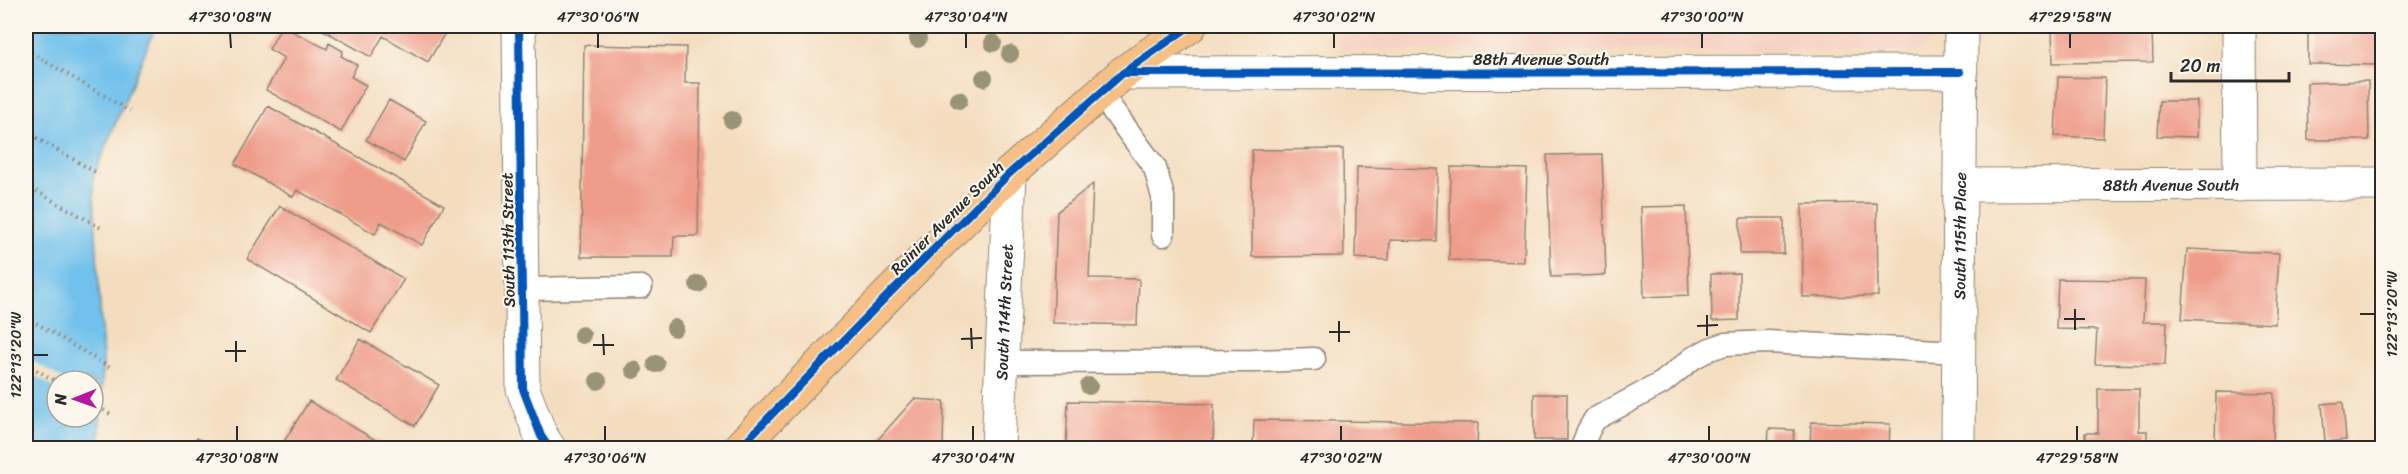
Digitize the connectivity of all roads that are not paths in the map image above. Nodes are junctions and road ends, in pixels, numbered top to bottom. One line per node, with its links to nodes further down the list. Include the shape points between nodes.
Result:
1 (519, 26): 13 (street, South 113th Street)
2 (1190, 26): 6 (main road, Rainier Avenue South)
3 (1961, 26): 5 (street, South 115th Place)
4 (2239, 26): 10 (street)
5 (1960, 72): 6 (street, 88th Avenue South); 9 (street, South 115th Place)
6 (1112, 83): 7 (main road, Rainier Avenue South); 11 (lane, via 1155,168 1163,197)
7 (1010, 173): 16 (street, South 114th Street); 18 (main road, Rainier Avenue South)
8 (2382, 184): 10 (street, 88th Avenue South)
9 (1961, 185): 10 (street, 88th Avenue South); 14 (street, South 115th Place)
10 (2240, 185)
11 (1163, 235)
12 (641, 287): 13 (lane)
13 (522, 289): 17 (street, South 113th Street, via 523,389)
14 (1959, 352): 20 (lane, via 1768,342 1725,344 1595,419); 21 (street, South 115th Place)
15 (1314, 359): 16 (lane)
16 (1002, 362): 19 (street, South 114th Street)
17 (549, 448)
18 (739, 448)
19 (998, 448)
20 (1582, 448)
21 (1958, 448)

